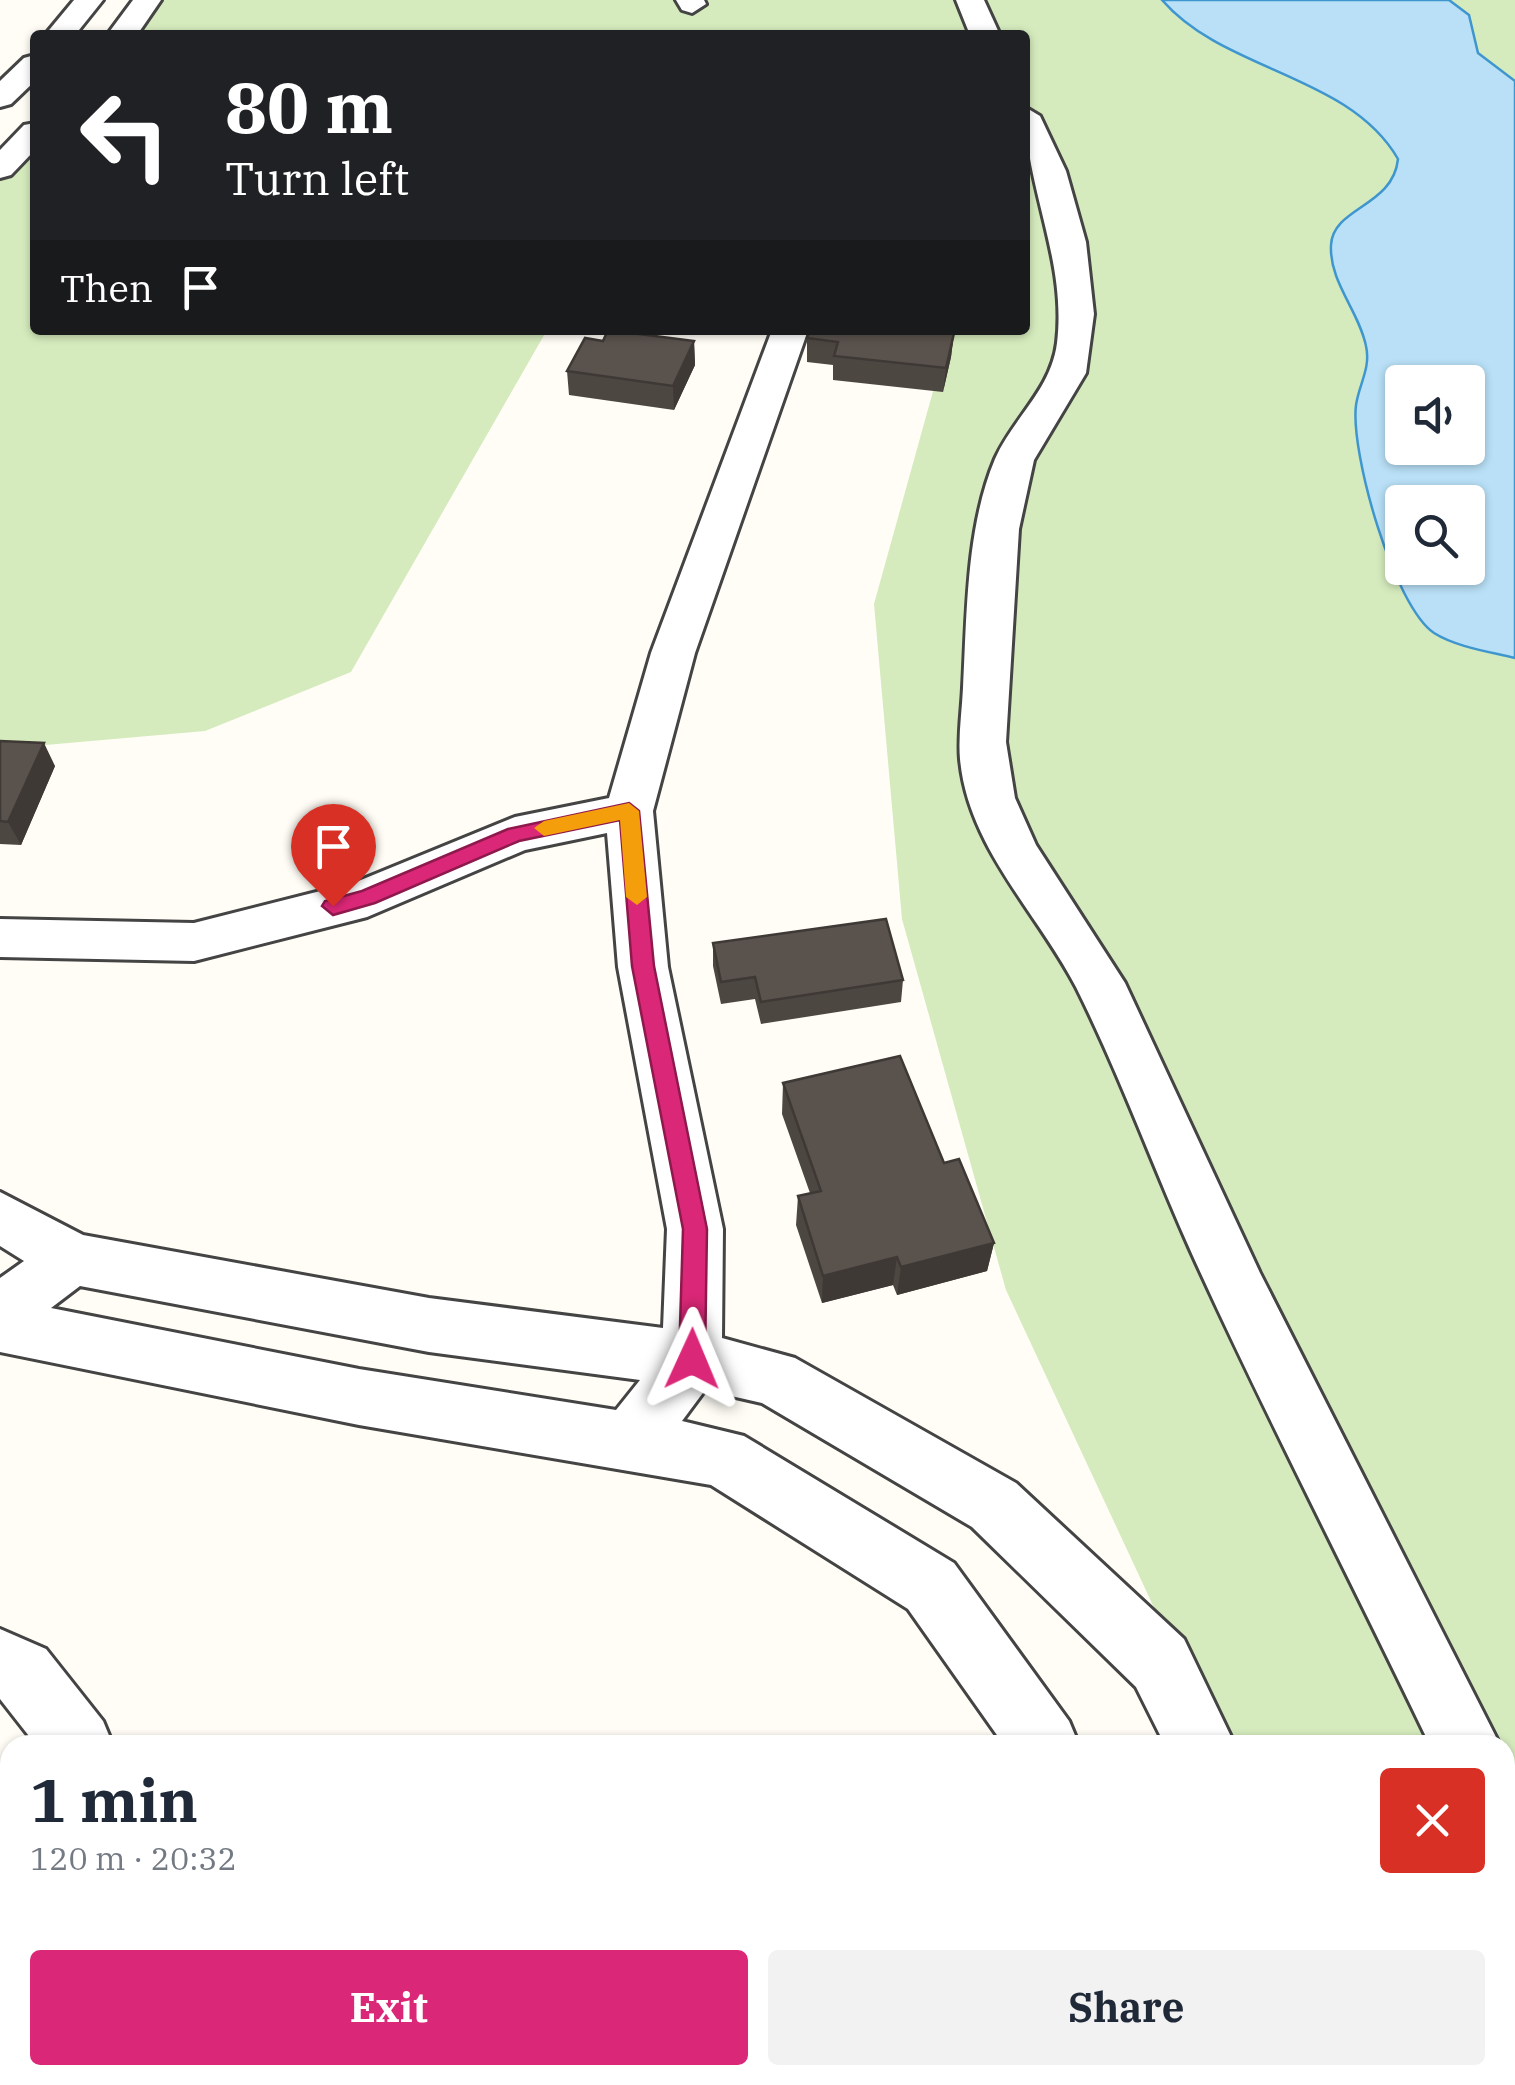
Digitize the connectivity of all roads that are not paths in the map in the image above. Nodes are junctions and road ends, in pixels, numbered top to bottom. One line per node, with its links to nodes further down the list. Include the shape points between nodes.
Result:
1 (89, 0): 4 (street)
2 (148, 0): 5 (street)
3 (970, 0): 6 (street)
4 (64, 30)
5 (126, 30)
6 (983, 30)
7 (0, 54): 8 (street)
8 (30, 61)
9 (30, 67): 10 (street)
10 (0, 98)
11 (1030, 124): 27 (street, via 1043,144 1057,198 1076,297 1076,343 1067,374 1011,468 1000,524 984,762 997,813 1020,867 1097,979 1240,1293)
12 (30, 137): 13 (street)
13 (0, 168)
14 (788, 335): 15 (street, via 674,653)
15 (629, 811): 16 (street, via 515,834 367,898 194,942); 21 (street, via 643,966 695,1229)
16 (0, 938)
17 (0, 1217): 18 (street)
18 (72, 1259): 19 (street); 21 (street, via 429,1325)
19 (0, 1312)
20 (0, 1325): 22 (street, via 359,1397)
21 (692, 1359): 22 (street); 26 (street, via 774,1378 994,1505 1160,1664)
22 (632, 1439): 25 (street, via 722,1457 931,1586)
23 (0, 1662): 24 (street, via 22,1674)
24 (70, 1735)
25 (1038, 1735)
26 (1196, 1735)
27 (1461, 1735)

